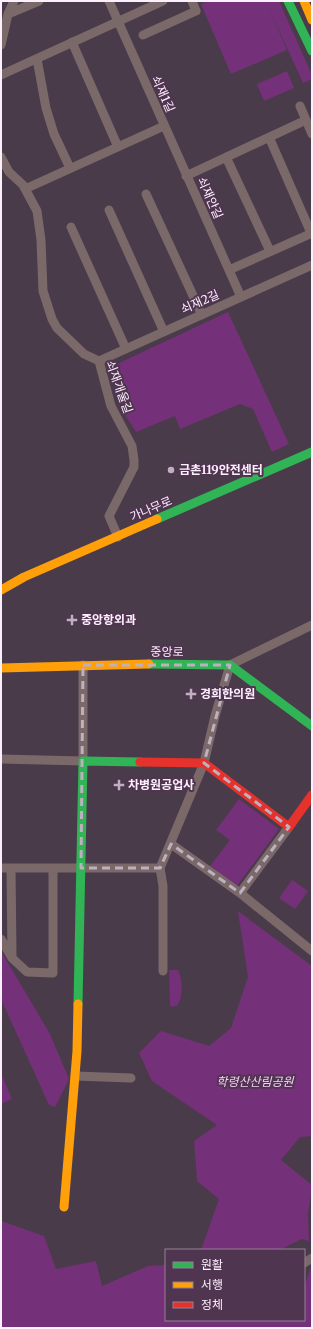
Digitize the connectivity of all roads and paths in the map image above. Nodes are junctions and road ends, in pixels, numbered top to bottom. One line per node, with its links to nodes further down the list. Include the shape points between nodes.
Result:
1 (14, 1): 8 (street)
2 (39, 1): 8 (street)
3 (109, 1): 10 (street, 쇠재1길)
4 (163, 1): 10 (street)
5 (192, 1): 11 (street, via 196,11)
6 (288, 1): 14 (street)
7 (304, 1): 9 (street)
8 (8, 14): 13 (street)
9 (312, 20)
10 (118, 22): 12 (street); 19 (street, 쇠재1길)
11 (143, 35)
12 (72, 42): 15 (street); 22 (street)
13 (1, 45)
14 (312, 51)
15 (37, 58): 16 (street); 25 (street, via 46,108 54,134)
16 (1, 75)
17 (300, 106): 18 (street)
18 (306, 120): 20 (street); 21 (street, 쇠재안길)
19 (164, 126): 22 (street); 26 (street, 쇠재1길)
20 (312, 134)
21 (269, 137): 24 (street, 쇠재안길); 31 (street)
22 (118, 147): 25 (street)
23 (1, 157): 27 (street, 쇠재개울길, via 9,172)
24 (226, 157): 26 (street, 쇠재안길); 32 (street)
25 (70, 168): 27 (street)
26 (186, 176): 34 (street, 쇠재안길)
27 (25, 189): 39 (street, 쇠재개울길, via 37,211 43,291 52,319 57,328 84,354)
28 (146, 194): 36 (street)
29 (109, 210): 37 (street)
30 (70, 227): 38 (street)
31 (312, 233): 32 (street)
32 (270, 252): 34 (street)
33 (312, 265): 35 (street, 쇠재2길)
34 (229, 270): 35 (street, 쇠재안길)
35 (241, 297): 36 (street, 쇠재2길)
36 (202, 315): 37 (street, 쇠재2길)
37 (164, 332): 38 (street, 쇠재2길)
38 (126, 349): 39 (street, 쇠재2길)
39 (99, 361): 41 (street, 쇠재개울길, via 111,406 132,446 134,460 134,467 109,516)
40 (312, 452): 41 (street, 가나무로)
41 (118, 537): 42 (street, 가나무로)
42 (24, 577): 43 (street); 44 (street, 가나무로)
43 (1, 585)
44 (1, 590)
45 (312, 625): 46 (street)
46 (230, 665): 47 (street, 중앙로); 49 (street); 52 (street)
47 (83, 666): 48 (street, 중앙로); 51 (street)
48 (1, 668)
49 (312, 726)
50 (1, 760): 51 (street)
51 (83, 761): 52 (street); 59 (street)
52 (204, 763): 54 (street); 55 (street)
53 (312, 795): 54 (street)
54 (289, 827): 61 (street)
55 (171, 844): 60 (street); 61 (street)
56 (1, 868): 57 (street)
57 (11, 868): 58 (street); 64 (street)
58 (53, 868): 59 (street); 64 (street, via 52,973 27,972)
59 (81, 868): 60 (street); 66 (street)
60 (160, 868): 65 (street, via 163,886)
61 (240, 894): 63 (street)
62 (1, 940): 64 (street)
63 (312, 950)
64 (12, 958)
65 (163, 971)
66 (75, 1076): 67 (street); 68 (street)
67 (131, 1078)
68 (64, 1207)

